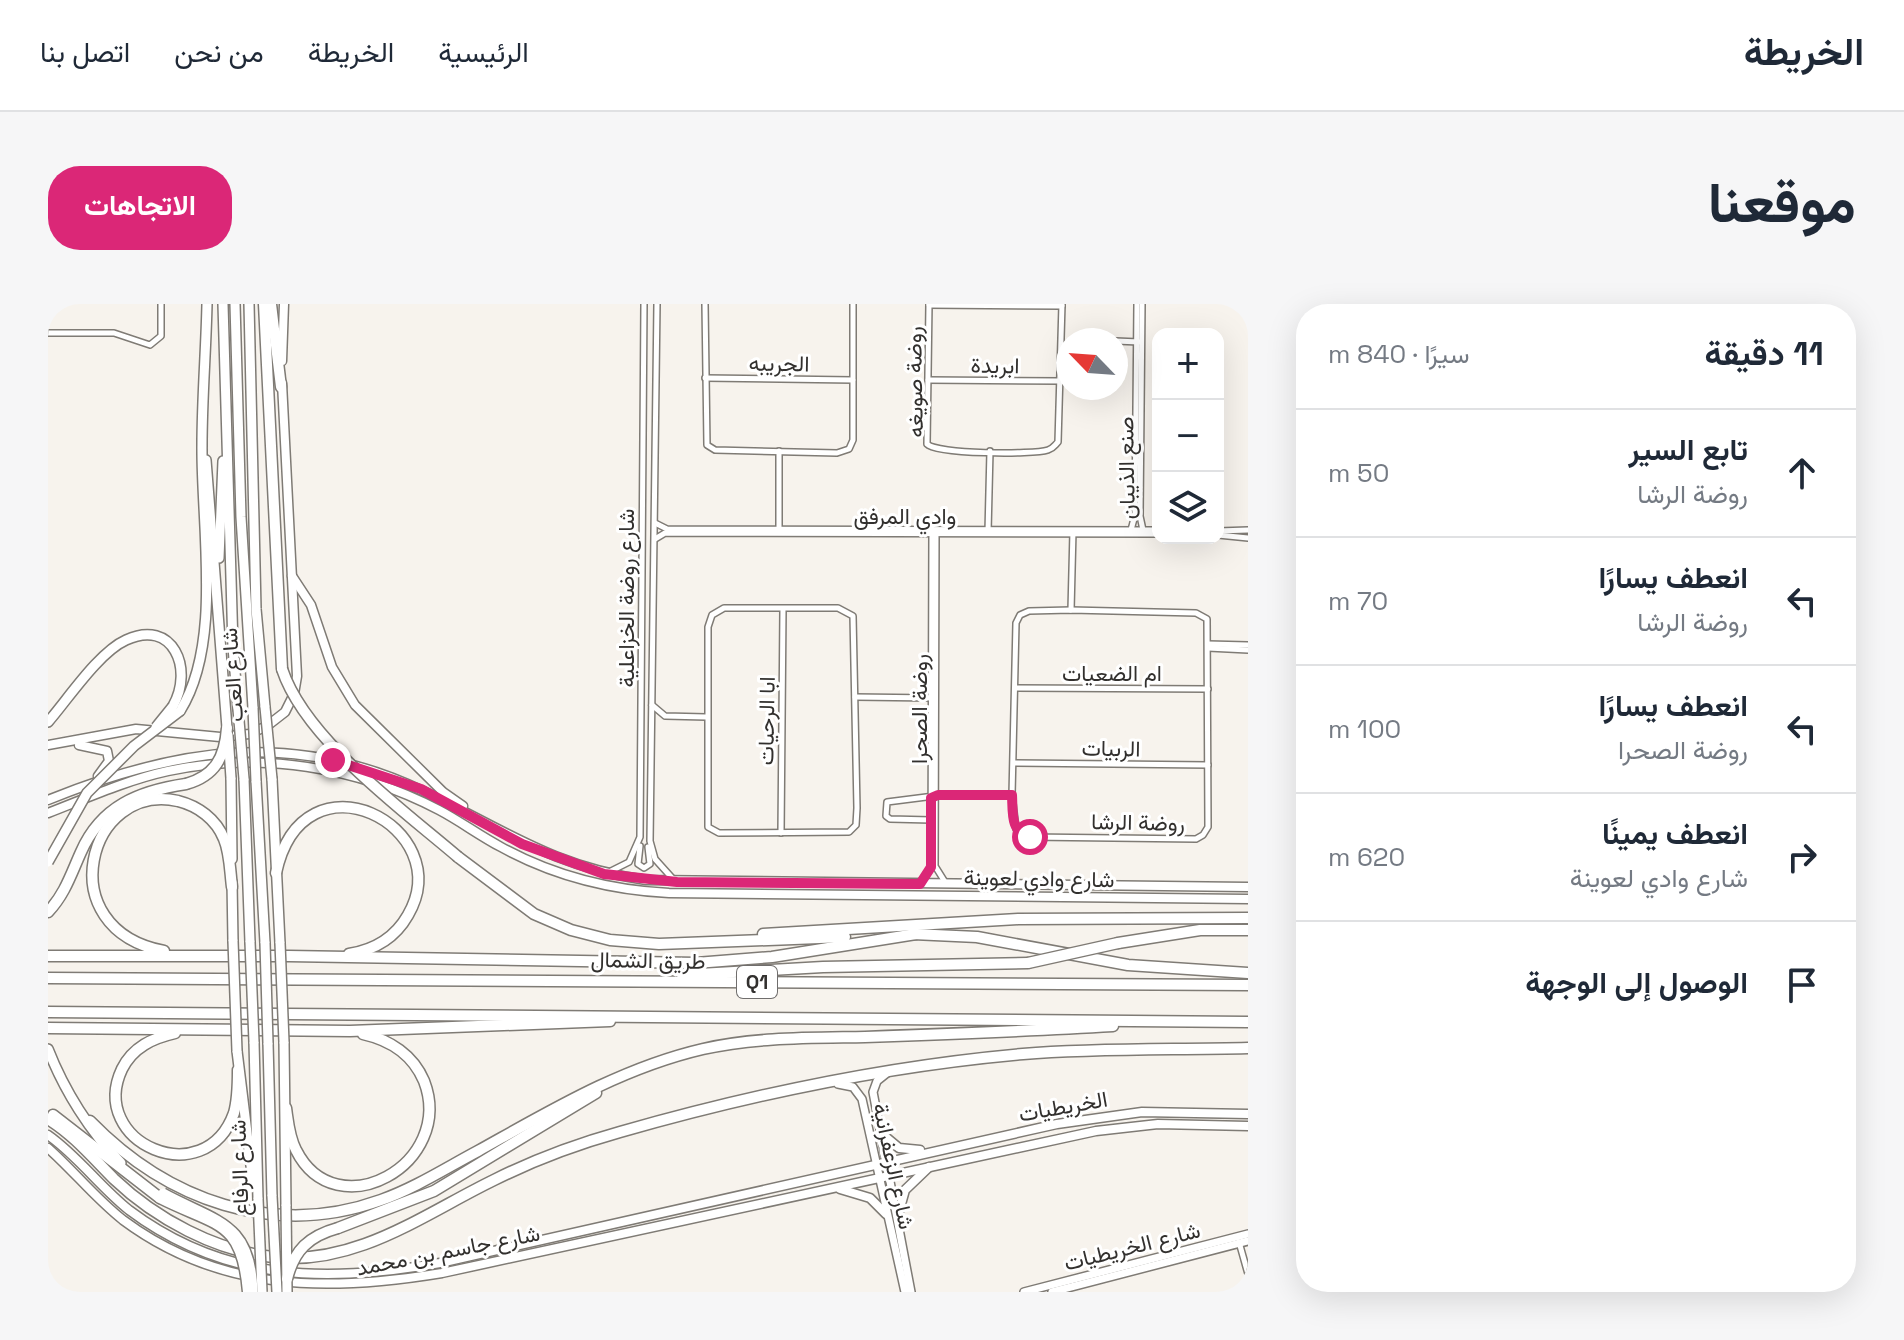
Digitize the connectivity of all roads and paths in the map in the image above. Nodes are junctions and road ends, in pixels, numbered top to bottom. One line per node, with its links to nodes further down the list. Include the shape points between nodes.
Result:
1 (161, 304): 17 (street, via 161,336 150,345 114,333)
2 (207, 304): 27 (main road)
3 (223, 304): 26 (main road, شارع العب)
4 (235, 304): 105 (main road, شارع العب, bridge)
5 (249, 304): 75 (main road, bridge, via 256,609)
6 (264, 304): 89 (highway, bridge, via 282,669 295,701 326,739 512,900 571,930 632,944)
7 (271, 304): 24 (highway)
8 (284, 304): 24 (main road)
9 (644, 304): 73 (street, شارع روضة الخزاعلية)
10 (657, 304): 30 (street, شارع روضة الخزاعلية)
11 (705, 304): 20 (street)
12 (851, 304): 21 (street)
13 (1140, 304): 19 (street, صنع الذيبان)
14 (929, 305): 15 (street); 22 (street, روضة صويغه)
15 (1062, 305): 16 (street, روضة صويغه)
16 (1064, 328)
17 (48, 333)
18 (1128, 342): 19 (street)
19 (1139, 342): 36 (street, صنع الذيبان, via 1135,515); 37 (street, صنع الذيبان)
20 (705, 378): 21 (street, الجريبه); 28 (street, via 707,445 715,450)
21 (853, 380): 28 (street, via 849,449)
22 (928, 380): 23 (street, ابريدة); 29 (street, روضة صويغه, via 929,447)
23 (1056, 381)
24 (281, 387): 43 (main road)
25 (1061, 400): 29 (street, روضة صويغه, via 1056,445 1044,451)
26 (227, 425): 44 (main road); 104 (main road, شارع العب, bridge, via 232,633 244,779)
27 (202, 445): 44 (main road, via 212,503); 54 (main road, via 205,641 195,681)
28 (779, 451): 31 (street)
29 (990, 451): 34 (street)
30 (655, 523): 31 (street, وادي المرفق, via 667,529); 42 (street, شارع روضة الخزاعلية)
31 (779, 529): 32 (street, وادي المرفق); 42 (street, وادي المرفق, via 665,533)
32 (934, 530): 34 (street, وادي المرفق); 52 (street, روضة الصحرا)
33 (1248, 530): 39 (street)
34 (988, 531): 35 (street, وادي المرفق)
35 (1073, 531): 36 (street, وادي المرفق); 46 (street)
36 (1130, 532): 37 (street, وادي المرفق)
37 (1144, 532): 38 (street, وادي المرفق)
38 (1152, 532)
39 (1224, 532)
40 (1224, 534): 41 (street)
41 (1248, 538)
42 (654, 540): 53 (street, شارع روضة الخزاعلية)
43 (292, 576): 60 (main road, via 297,684 291,703 276,720 236,737 136,729); 69 (main road, via 311,605 332,667 355,705 443,792)
44 (214, 577): 58 (main road)
45 (783, 609): 51 (street, via 838,608 851,613); 56 (street, via 724,608 712,615); 71 (street, ابا الرحيات)
46 (1071, 610): 47 (street, روضة الرشا, via 1200,614 1208,622); 49 (street, روضة الرشا, via 1020,615)
47 (1208, 646): 48 (street); 50 (street, روضة الرشا)
48 (1248, 647)
49 (1015, 688): 50 (street, ام الضعيات); 62 (street, روضة الرشا)
50 (1208, 689): 63 (street, روضة الرشا)
51 (855, 697): 52 (street); 71 (street, via 854,828 841,834)
52 (933, 698): 66 (street, روضة الصحرا)
53 (652, 704): 55 (street); 59 (street, شارع روضة الخزاعلية)
54 (176, 708): 57 (main road, via 182,661 171,645 143,636 126,640 107,654); 74 (main road, bridge, via 87,793)
55 (668, 717): 56 (street); 59 (street)
56 (706, 717): 71 (street, via 708,827 719,833)
57 (48, 722)
58 (227, 728): 82 (main road, bridge); 85 (highway, bridge, via 220,761 204,777 136,795 105,815 86,840 67,888)
59 (652, 730): 72 (street, شارع روضة الخزاعلية)
60 (67, 743): 61 (main road); 64 (main road, via 107,751 107,765)
61 (48, 745)
62 (1014, 763): 63 (street, الربيات); 65 (street, روضة الرشا)
63 (1208, 765): 65 (street, روضة الرشا, via 1208,827 1196,839 1025,836 1014,824)
64 (90, 783): 67 (main road, شارع وادي لعوينة); 69 (main road, شارع وادي لعوينة, via 191,756 301,754 397,779)
65 (1012, 795): 66 (street)
66 (933, 797): 70 (street, روضة الصحرا); 70 (street, via 890,799 886,816); 80 (street, روضة الصحرا, via 935,866)
67 (48, 800)
68 (48, 813): 84 (main road, شارع وادي لعوينة, via 169,771 276,763 326,770 391,789 531,862 575,879 625,889)
69 (480, 819): 76 (main road, شارع وادي لعوينة, via 540,852)
70 (931, 820): 79 (street, روضة الصحرا, via 931,867)
71 (781, 833)
72 (650, 834): 73 (street, شارع روضة الخزاعلية, via 650,864 644,868 638,864); 78 (street, شارع روضة الخزاعلية, via 655,859)
73 (640, 837): 76 (street, via 629,862)
74 (48, 862)
75 (276, 873): 92 (highway, via 293,830 324,809 368,810 404,839 417,879 405,920 373,948); 112 (main road, bridge)
76 (604, 874): 78 (main road, شارع وادي لعوينة)
77 (1248, 879): 81 (street)
78 (677, 882): 79 (main road, شارع وادي لعوينة)
79 (920, 884): 80 (main road, شارع وادي لعوينة)
80 (949, 884): 81 (main road, شارع وادي لعوينة)
81 (1234, 886): 83 (main road, شارع وادي لعوينة)
82 (232, 887): 91 (highway, via 222,834 207,815 183,802 160,799 137,805 99,840 92,883 96,903 110,925 138,945); 109 (main road, bridge)
83 (1248, 887)
84 (1248, 896)
85 (48, 912)
86 (1248, 918): 89 (highway, via 877,925)
87 (1248, 930): 95 (highway, bridge, via 1200,930 1028,963 725,971)
88 (916, 934): 89 (highway); 92 (highway, via 696,963); 93 (highway, via 977,937 1128,965)
89 (717, 941)
90 (48, 956): 91 (highway)
91 (193, 956): 92 (highway)
92 (330, 956)
93 (1248, 973)
94 (48, 978): 95 (highway, طريق الشمال / Q1)
95 (660, 980): 96 (highway, طريق الشمال / Q1)
96 (1248, 985)
97 (48, 1012): 98 (highway, Q1)
98 (640, 1016): 99 (highway, Q1); 103 (highway, via 589,1024)
99 (1195, 1022): 100 (highway, Q1); 110 (highway, via 754,1041 674,1056)
100 (1248, 1022)
101 (48, 1028): 102 (highway)
102 (198, 1030): 103 (highway); 109 (highway, via 152,1040 124,1066 116,1096 134,1136 171,1154 209,1145 234,1112)
103 (350, 1031): 112 (highway, via 399,1049 423,1078 429,1121 413,1156 376,1182 336,1183 301,1158 292,1142)
104 (254, 1042): 129 (main road, شارع الرفاع)
105 (268, 1043): 139 (main road, شارع الرفاع, bridge)
106 (1248, 1048): 108 (highway, via 1025,1054)
107 (48, 1049): 116 (main road)
108 (897, 1069): 111 (highway); 118 (street, شارع الزعفرانية, via 882,1075 874,1088)
109 (238, 1070): 129 (main road)
110 (617, 1078): 116 (highway, via 406,1190 319,1215 267,1215 201,1199 134,1161); 135 (highway, bridge, via 474,1170 406,1204 315,1236 299,1249)
111 (722, 1105): 115 (highway, via 555,1154 365,1245 289,1258 243,1252 172,1222 134,1196); 123 (street, شارع الزعفرانية, via 850,1085 862,1099)
112 (286, 1108): 135 (main road, bridge)
113 (48, 1112): 128 (highway)
114 (1248, 1114): 121 (main road, الخريطيات, via 1127,1113)
115 (48, 1119)
116 (88, 1119): 128 (main road, via 124,1166)
117 (1248, 1126): 124 (main road, الخريطيات, via 1127,1126)
118 (881, 1133): 121 (main road, via 904,1150); 122 (street, شارع الزعفرانية)
119 (48, 1135): 123 (main road, شارع جاسم بن محمد, via 121,1204 171,1236 241,1264 319,1276 440,1263)
120 (48, 1148): 127 (main road, شارع جاسم بن محمد, via 124,1220 175,1252 241,1276 316,1288 369,1286 442,1273)
121 (940, 1149): 122 (main road, الخريطيات)
122 (887, 1161): 123 (main road, شارع جاسم بن محمد); 125 (street, شارع الزعفرانية)
123 (875, 1164): 126 (street, شارع الزعفرانية)
124 (929, 1167): 125 (main road, الخريطيات); 131 (main road, via 905,1190)
125 (890, 1176): 126 (main road, شارع جاسم بن محمد); 131 (street, شارع الزعفرانية)
126 (878, 1178): 127 (main road, شارع جاسم بن محمد); 130 (street, شارع الزعفرانية)
127 (835, 1188): 130 (main road, via 866,1195)
128 (162, 1196): 137 (highway, bridge, via 233,1236 246,1261)
129 (258, 1198): 138 (main road, شارع الرفاع, bridge)
130 (886, 1214): 136 (street, شارع الزعفرانية)
131 (898, 1215): 141 (street, شارع الزعفرانية)
132 (1248, 1234): 133 (street, شارع الخريطيات)
133 (1242, 1240): 134 (street); 142 (street, شارع الخريطيات); 143 (street, شارع الخريطيات)
134 (1248, 1274)
135 (287, 1279): 140 (main road, bridge)
136 (903, 1290)
137 (250, 1292)
138 (262, 1292)
139 (277, 1292)
140 (287, 1292)
141 (911, 1292)
142 (1024, 1292)
143 (1052, 1292)

